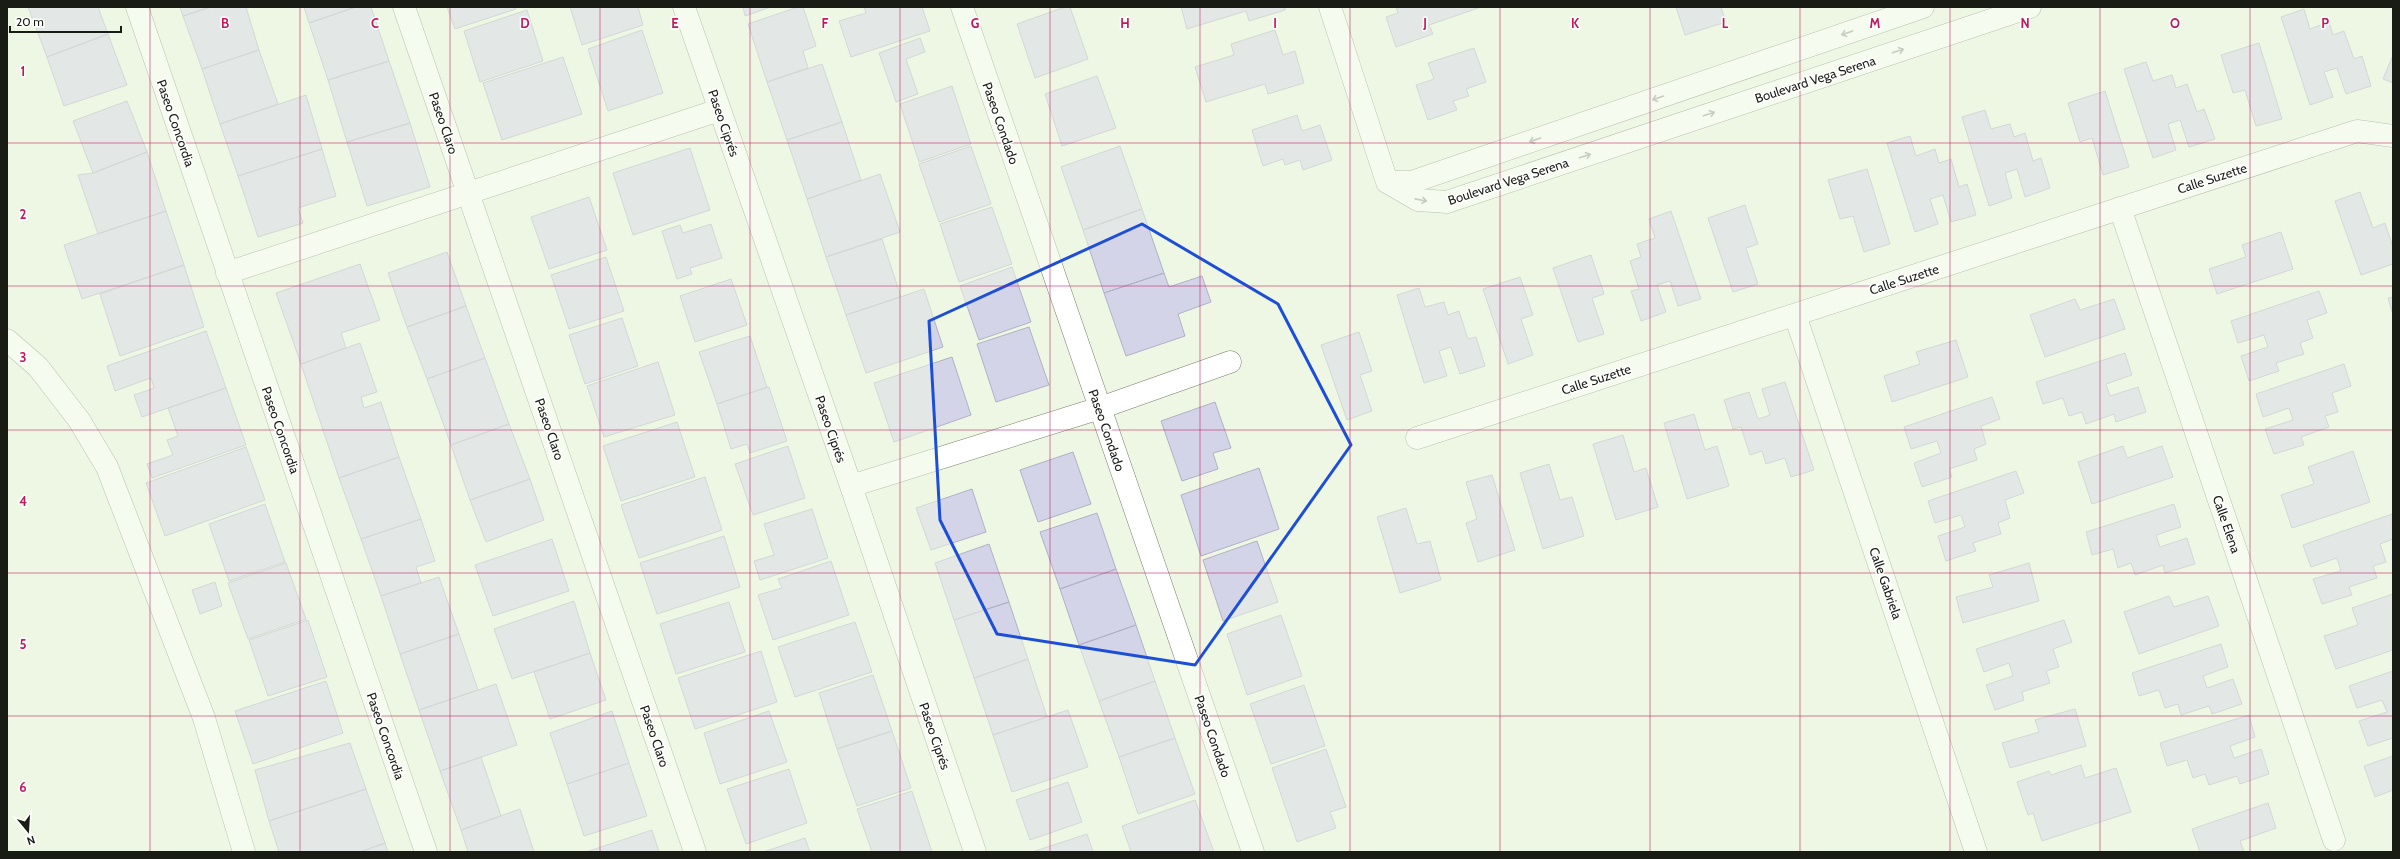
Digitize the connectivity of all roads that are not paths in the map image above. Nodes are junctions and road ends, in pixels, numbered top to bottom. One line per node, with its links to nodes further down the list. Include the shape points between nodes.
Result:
1 (137, 7): 13 (street, Paseo Concordia)
2 (404, 7): 11 (street, Paseo Claro)
3 (684, 7): 8 (street, Paseo Ciprés)
4 (962, 7): 17 (street, Paseo Condado)
5 (1330, 7): 10 (street)
6 (1923, 7): 10 (street, one-way to 10, via 1412,182)
7 (2030, 7): 10 (street, Boulevard Vega Serena, one-way to 7, via 1418,200 1447,202)
8 (719, 110): 11 (street); 19 (street, Paseo Ciprés)
9 (2393, 136): 12 (street, Calle Suzette, via 2357,131)
10 (1387, 182)
11 (469, 192): 13 (street); 23 (street, Paseo Claro)
12 (2120, 208): 14 (street, Calle Suzette); 20 (street, Calle Elena)
13 (227, 273): 22 (street, Paseo Concordia)
14 (1795, 315): 18 (street, Calle Suzette); 26 (street, Calle Gabriela)
15 (7, 340): 21 (street, via 43,373 79,420 107,467 204,718)
16 (1230, 362): 17 (street)
17 (1100, 408): 19 (street); 25 (street, Paseo Condado)
18 (1417, 438)
19 (851, 486): 24 (street, Paseo Ciprés)
20 (2334, 840)
21 (244, 852)
22 (426, 852)
23 (695, 852)
24 (975, 852)
25 (1253, 852)
26 (1976, 852)

